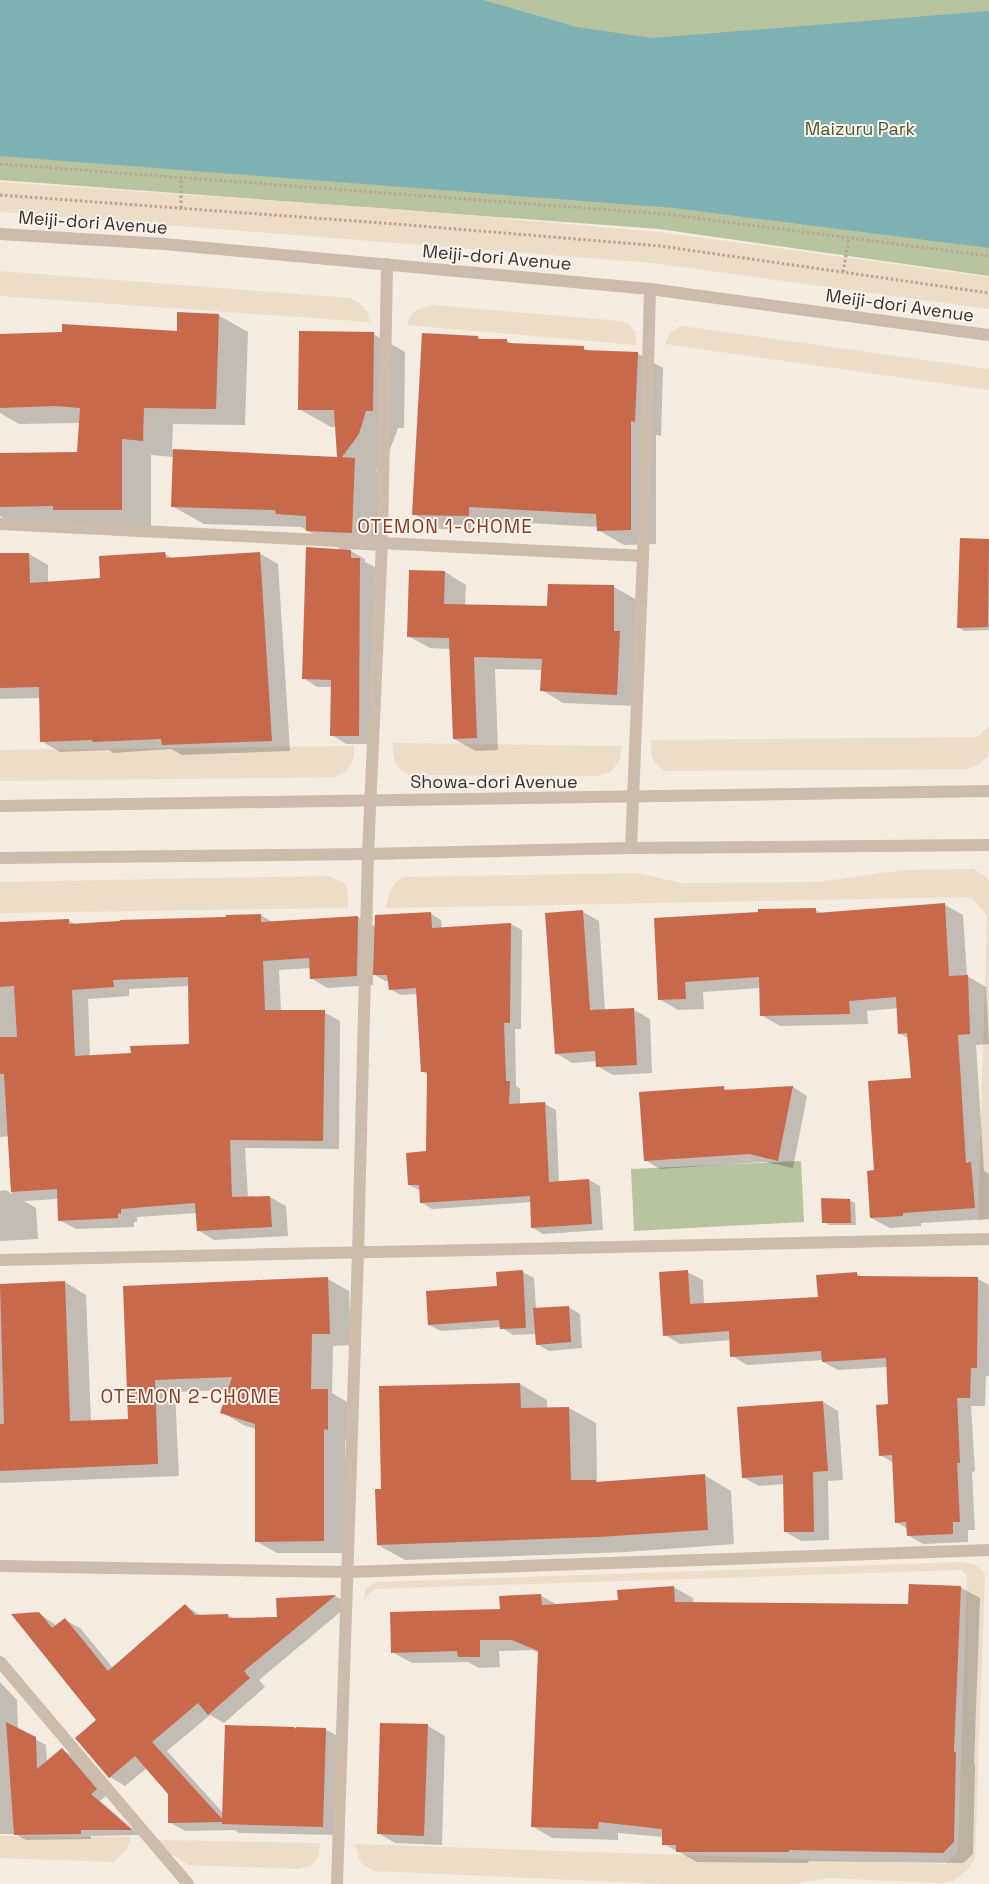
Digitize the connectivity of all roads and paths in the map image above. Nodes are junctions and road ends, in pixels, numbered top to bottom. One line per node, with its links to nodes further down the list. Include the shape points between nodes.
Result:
1 (0, 164): 2 (path)
2 (182, 177): 4 (path); 6 (path, via 665,214)
3 (0, 195): 4 (path)
4 (181, 208): 9 (path, via 660,246)
5 (0, 234): 8 (street, Meiji-dori Avenue, via 164,244)
6 (849, 239): 7 (path); 9 (path)
7 (989, 256)
8 (387, 264): 10 (street, Meiji-dori Avenue); 14 (street)
9 (843, 272): 11 (path)
10 (650, 289): 12 (street, Meiji-dori Avenue); 15 (street)
11 (989, 293)
12 (989, 334)
13 (0, 524): 14 (street)
14 (382, 542): 15 (street); 18 (street)
15 (643, 556): 17 (street)
16 (989, 791): 17 (street, Showa-dori Avenue)
17 (634, 798): 18 (street, Showa-dori Avenue); 21 (street)
18 (371, 800): 19 (street, Showa-dori Avenue); 22 (street)
19 (0, 806)
20 (989, 845): 21 (street)
21 (631, 848): 22 (street)
22 (368, 854): 23 (street); 25 (street)
23 (0, 858)
24 (989, 1239): 25 (street)
25 (358, 1253): 26 (street); 29 (street)
26 (0, 1260)
27 (989, 1550): 29 (street)
28 (0, 1566): 29 (street)
29 (347, 1572): 32 (street)
30 (0, 1662): 31 (street)
31 (188, 1884)
32 (337, 1884)

